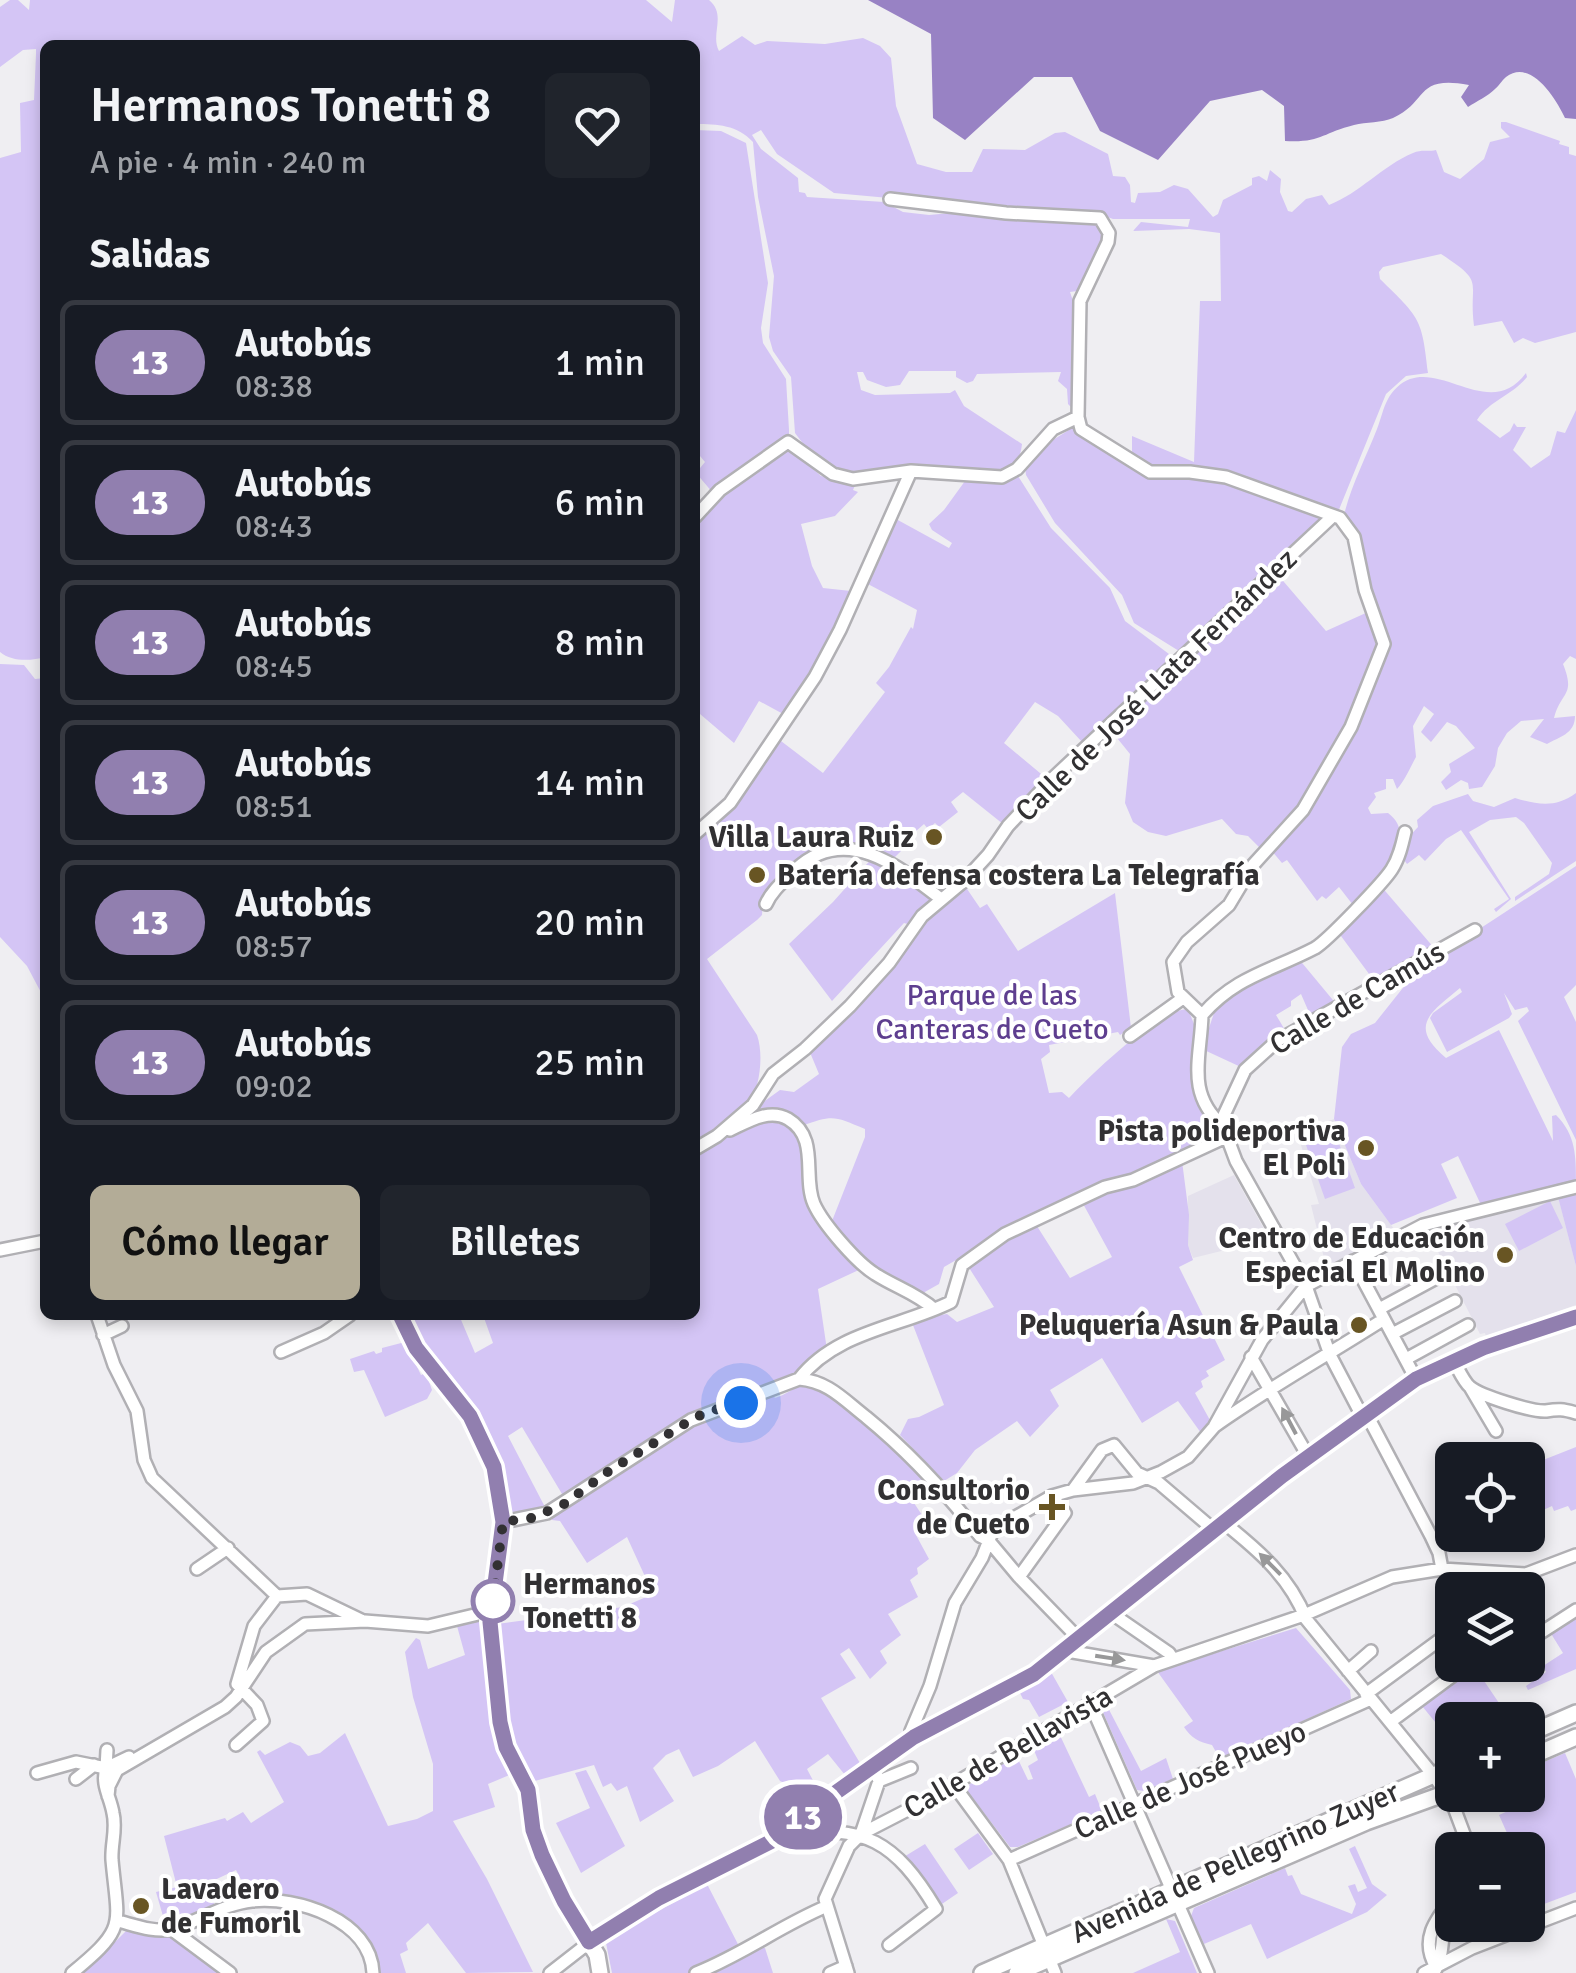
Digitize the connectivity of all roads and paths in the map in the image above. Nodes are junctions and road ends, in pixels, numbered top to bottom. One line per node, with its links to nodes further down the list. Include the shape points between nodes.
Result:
1 (890, 199): 2 (street, via 1100,218 1108,242 1080,301)
2 (1078, 417): 3 (street, via 1053,429 1002,477); 5 (street, via 1081,429 1150,472 1226,477)
3 (911, 471): 4 (street, via 853,479 834,474 788,442); 6 (street, via 815,677 730,803)
4 (700, 512)
5 (1334, 516): 8 (street, Calle de José Llata Fernández, via 1053,778); 11 (street, via 1354,537 1383,651 1344,741 1302,810 1252,865 1229,905 1176,955 1172,974)
6 (700, 830)
7 (1405, 832): 12 (street, via 1388,874 1320,944 1242,979)
8 (941, 899): 9 (street, via 879,855 848,850 804,862); 15 (street, Calle de José Llata Fernández, via 873,982)
9 (766, 904)
10 (1475, 930): 14 (street, Calle de Camús, via 1277,1041 1245,1070 1226,1105)
11 (1183, 998): 12 (street); 13 (street)
12 (1202, 1016): 14 (street, via 1197,1078)
13 (1130, 1036)
14 (1224, 1132): 22 (street); 24 (street, via 1133,1180 1005,1234 962,1265 951,1302)
15 (717, 1136): 16 (street, Calle de José Llata Fernández); 24 (street, via 762,1116 788,1119 806,1142 811,1198 827,1224 868,1269)
16 (700, 1146)
17 (1576, 1188): 20 (street, via 1423,1224)
18 (40, 1242): 19 (street)
19 (0, 1250)
20 (1353, 1261): 22 (street); 25 (street)
21 (1442, 1275): 25 (street)
22 (1306, 1286): 35 (street); 36 (street)
23 (1455, 1301): 32 (street)
24 (934, 1310): 40 (street, via 855,1338)
25 (1382, 1314): 32 (street); 35 (street)
26 (1576, 1316): 38 (street)
27 (98, 1320): 33 (street)
28 (342, 1320): 34 (street)
29 (402, 1320): 51 (street, via 482,1437 500,1488)
30 (122, 1326): 33 (street)
31 (1468, 1326): 37 (street)
32 (1392, 1334): 37 (street)
33 (103, 1335): 54 (street, via 137,1411 152,1478)
34 (280, 1352)
35 (1330, 1355): 41 (street); 44 (street)
36 (1251, 1356): 41 (street); 45 (street)
37 (1406, 1359): 39 (street)
38 (1453, 1360): 39 (street); 42 (street)
39 (1416, 1379): 44 (street)
40 (799, 1380): 51 (street, via 691,1420 547,1513); 53 (street, via 836,1391 891,1437)
41 (1270, 1387): 45 (street); 47 (street, one-way to 41)
42 (1470, 1387): 43 (street, via 1522,1407); 46 (street)
43 (1576, 1413)
44 (1364, 1414): 47 (street); 57 (street, via 1435,1544)
45 (1214, 1427): 48 (street, via 1188,1456)
46 (1496, 1431)
47 (1308, 1456): 52 (street)
48 (1150, 1477): 49 (street); 49 (street, via 1110,1445); 52 (street)
49 (1073, 1490): 50 (street)
50 (1052, 1496): 53 (street, via 993,1530); 58 (street, via 1065,1512)
51 (503, 1522): 60 (street)
52 (1219, 1526): 62 (street); 63 (street, one-way to 52, via 1275,1567)
53 (988, 1540): 58 (street); 79 (street, via 955,1603)
54 (228, 1548): 56 (street); 59 (street)
55 (1576, 1555): 57 (street, Calle de Bellavista, via 1526,1574 1483,1579)
56 (197, 1569)
57 (1437, 1569): 63 (street, Calle de Bellavista, via 1392,1577)
58 (1019, 1578): 66 (street)
59 (276, 1596): 64 (street, via 307,1594); 73 (street, via 254,1626)
60 (491, 1610): 64 (street, via 428,1626); 105 (street, via 506,1747 528,1790 542,1855)
61 (1576, 1610): 65 (street)
62 (1111, 1612): 66 (street); 69 (street)
63 (1304, 1615): 69 (street, Calle de Bellavista); 71 (street)
64 (364, 1621): 73 (street, via 305,1624 266,1652)
65 (1545, 1630)
66 (1073, 1644): 70 (street, Calle de Bellavista, one-way to 70, via 1073,1652); 79 (street, via 1034,1674)
67 (1435, 1645): 74 (street, Calle de José Pueyo)
68 (1371, 1651): 71 (street)
69 (1172, 1659): 70 (street, Calle de Bellavista)
70 (1154, 1666): 75 (street, Calle de Bellavista)
71 (1348, 1671): 74 (street)
72 (1443, 1682): 77 (street)
73 (241, 1690): 81 (street, via 264,1717); 82 (street)
74 (1368, 1696): 77 (street); 95 (street, Calle de José Pueyo)
75 (1091, 1705): 92 (street, Calle de Bellavista); 95 (street)
76 (1576, 1713): 78 (main road)
77 (1390, 1722): 89 (street)
78 (1545, 1727)
79 (914, 1737): 86 (street)
80 (1576, 1737): 84 (main road)
81 (236, 1744)
82 (161, 1746): 85 (street); 93 (street, via 118,1770)
83 (107, 1750): 85 (street)
84 (1545, 1751)
85 (100, 1766): 88 (street, via 71,1763); 90 (street); 93 (street)
86 (873, 1766): 91 (street); 96 (street)
87 (911, 1768): 91 (street)
88 (37, 1773)
89 (1434, 1776): 99 (main road, Avenida de Pellegrino Zuyer)
90 (76, 1779)
91 (879, 1781): 97 (street)
92 (953, 1784): 97 (street, Calle de Bellavista); 98 (street)
93 (108, 1796): 102 (street, via 115,1817)
94 (1435, 1796): 99 (main road, Avenida de Pellegrino Zuyer)
95 (1134, 1804): 98 (street, Calle de José Pueyo); 99 (street)
96 (786, 1834): 97 (street); 105 (street)
97 (861, 1834): 100 (street, Calle de Bellavista, via 849,1846); 108 (street, Calle de Bellavista, via 897,1855 936,1908)
98 (1008, 1860): 110 (street)
99 (1174, 1897): 110 (main road, Avenida de Pellegrino Zuyer); 122 (street)
100 (825, 1906): 111 (street); 118 (street)
101 (1576, 1908): 109 (street)
102 (118, 1921): 104 (street); 113 (street, via 108,1941)
103 (1435, 1923): 112 (street)
104 (171, 1929): 114 (street); 115 (street, via 252,1901 300,1906 352,1930 372,1959)
105 (589, 1942): 116 (street); 117 (main road)
106 (1442, 1942): 112 (street, via 1441,1959)
107 (1450, 1942): 109 (street)
108 (888, 1945)
109 (1472, 1948): 112 (street)
110 (1049, 1959): 120 (main road, Avenida de Pellegrino Zuyer); 121 (main road, Avenida de Pellegrino Zuyer)
111 (847, 1970): 119 (street)
112 (1430, 1972)
113 (72, 1973)
114 (230, 1973)
115 (373, 1973)
116 (550, 1973)
117 (600, 1973)
118 (696, 1973)
119 (830, 1973)
120 (982, 1973)
121 (1018, 1973)
122 (1208, 1973)

